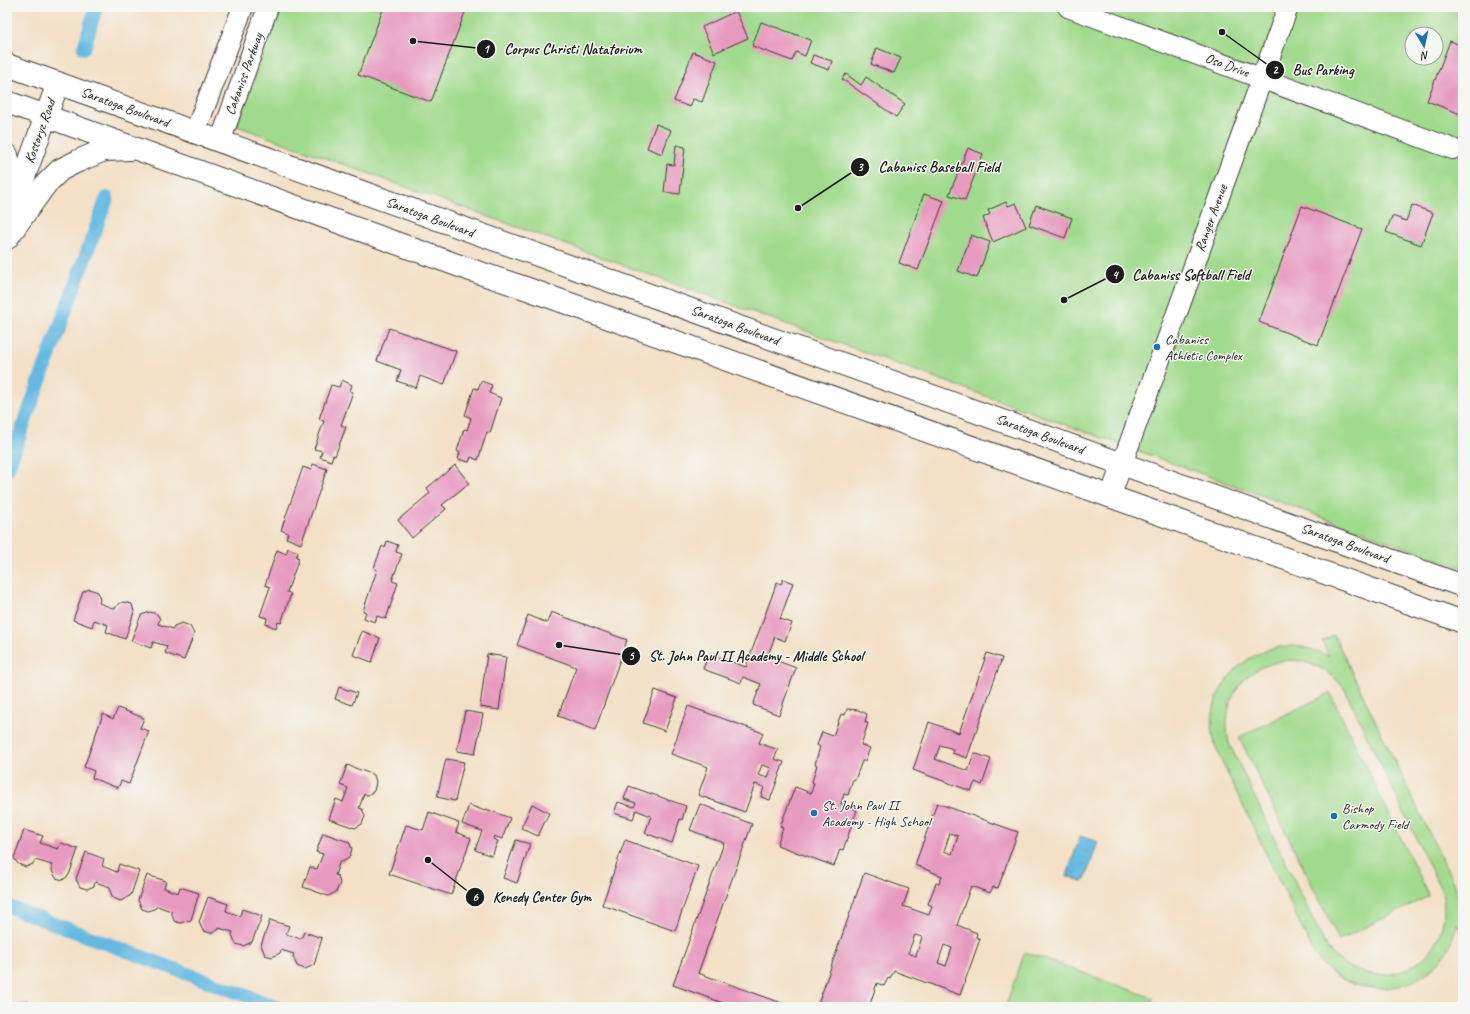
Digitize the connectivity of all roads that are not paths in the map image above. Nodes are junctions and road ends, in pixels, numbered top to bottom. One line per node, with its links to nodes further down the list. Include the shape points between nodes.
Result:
1 (243, 7): 10 (street, Cabaniss Parkway)
2 (268, 7): 11 (street, Cabaniss Parkway)
3 (1068, 7): 6 (street, Oso Drive)
4 (1288, 7): 6 (street, Ranger Avenue)
5 (7, 65): 7 (main road, Saratoga Boulevard)
6 (1262, 78): 13 (street, Oso Drive); 18 (street, Ranger Avenue)
7 (58, 83): 9 (main road, Kostoryz Road); 10 (main road, Saratoga Boulevard)
8 (7, 102): 9 (main road)
9 (45, 116): 12 (main road); 15 (main road, Kostoryz Road)
10 (195, 132): 11 (main road, Saratoga Boulevard)
11 (220, 142): 18 (main road, Saratoga Boulevard)
12 (136, 148): 17 (main road, via 104,150 60,170 45,185); 19 (main road)
13 (1453, 149)
14 (7, 155): 15 (main road)
15 (16, 197): 16 (main road, Kostoryz Road)
16 (7, 224)
17 (7, 238)
18 (1122, 464): 19 (street, Ranger Avenue); 20 (main road, Saratoga Boulevard)
19 (1110, 497): 21 (main road)
20 (1463, 586)
21 (1463, 622)

